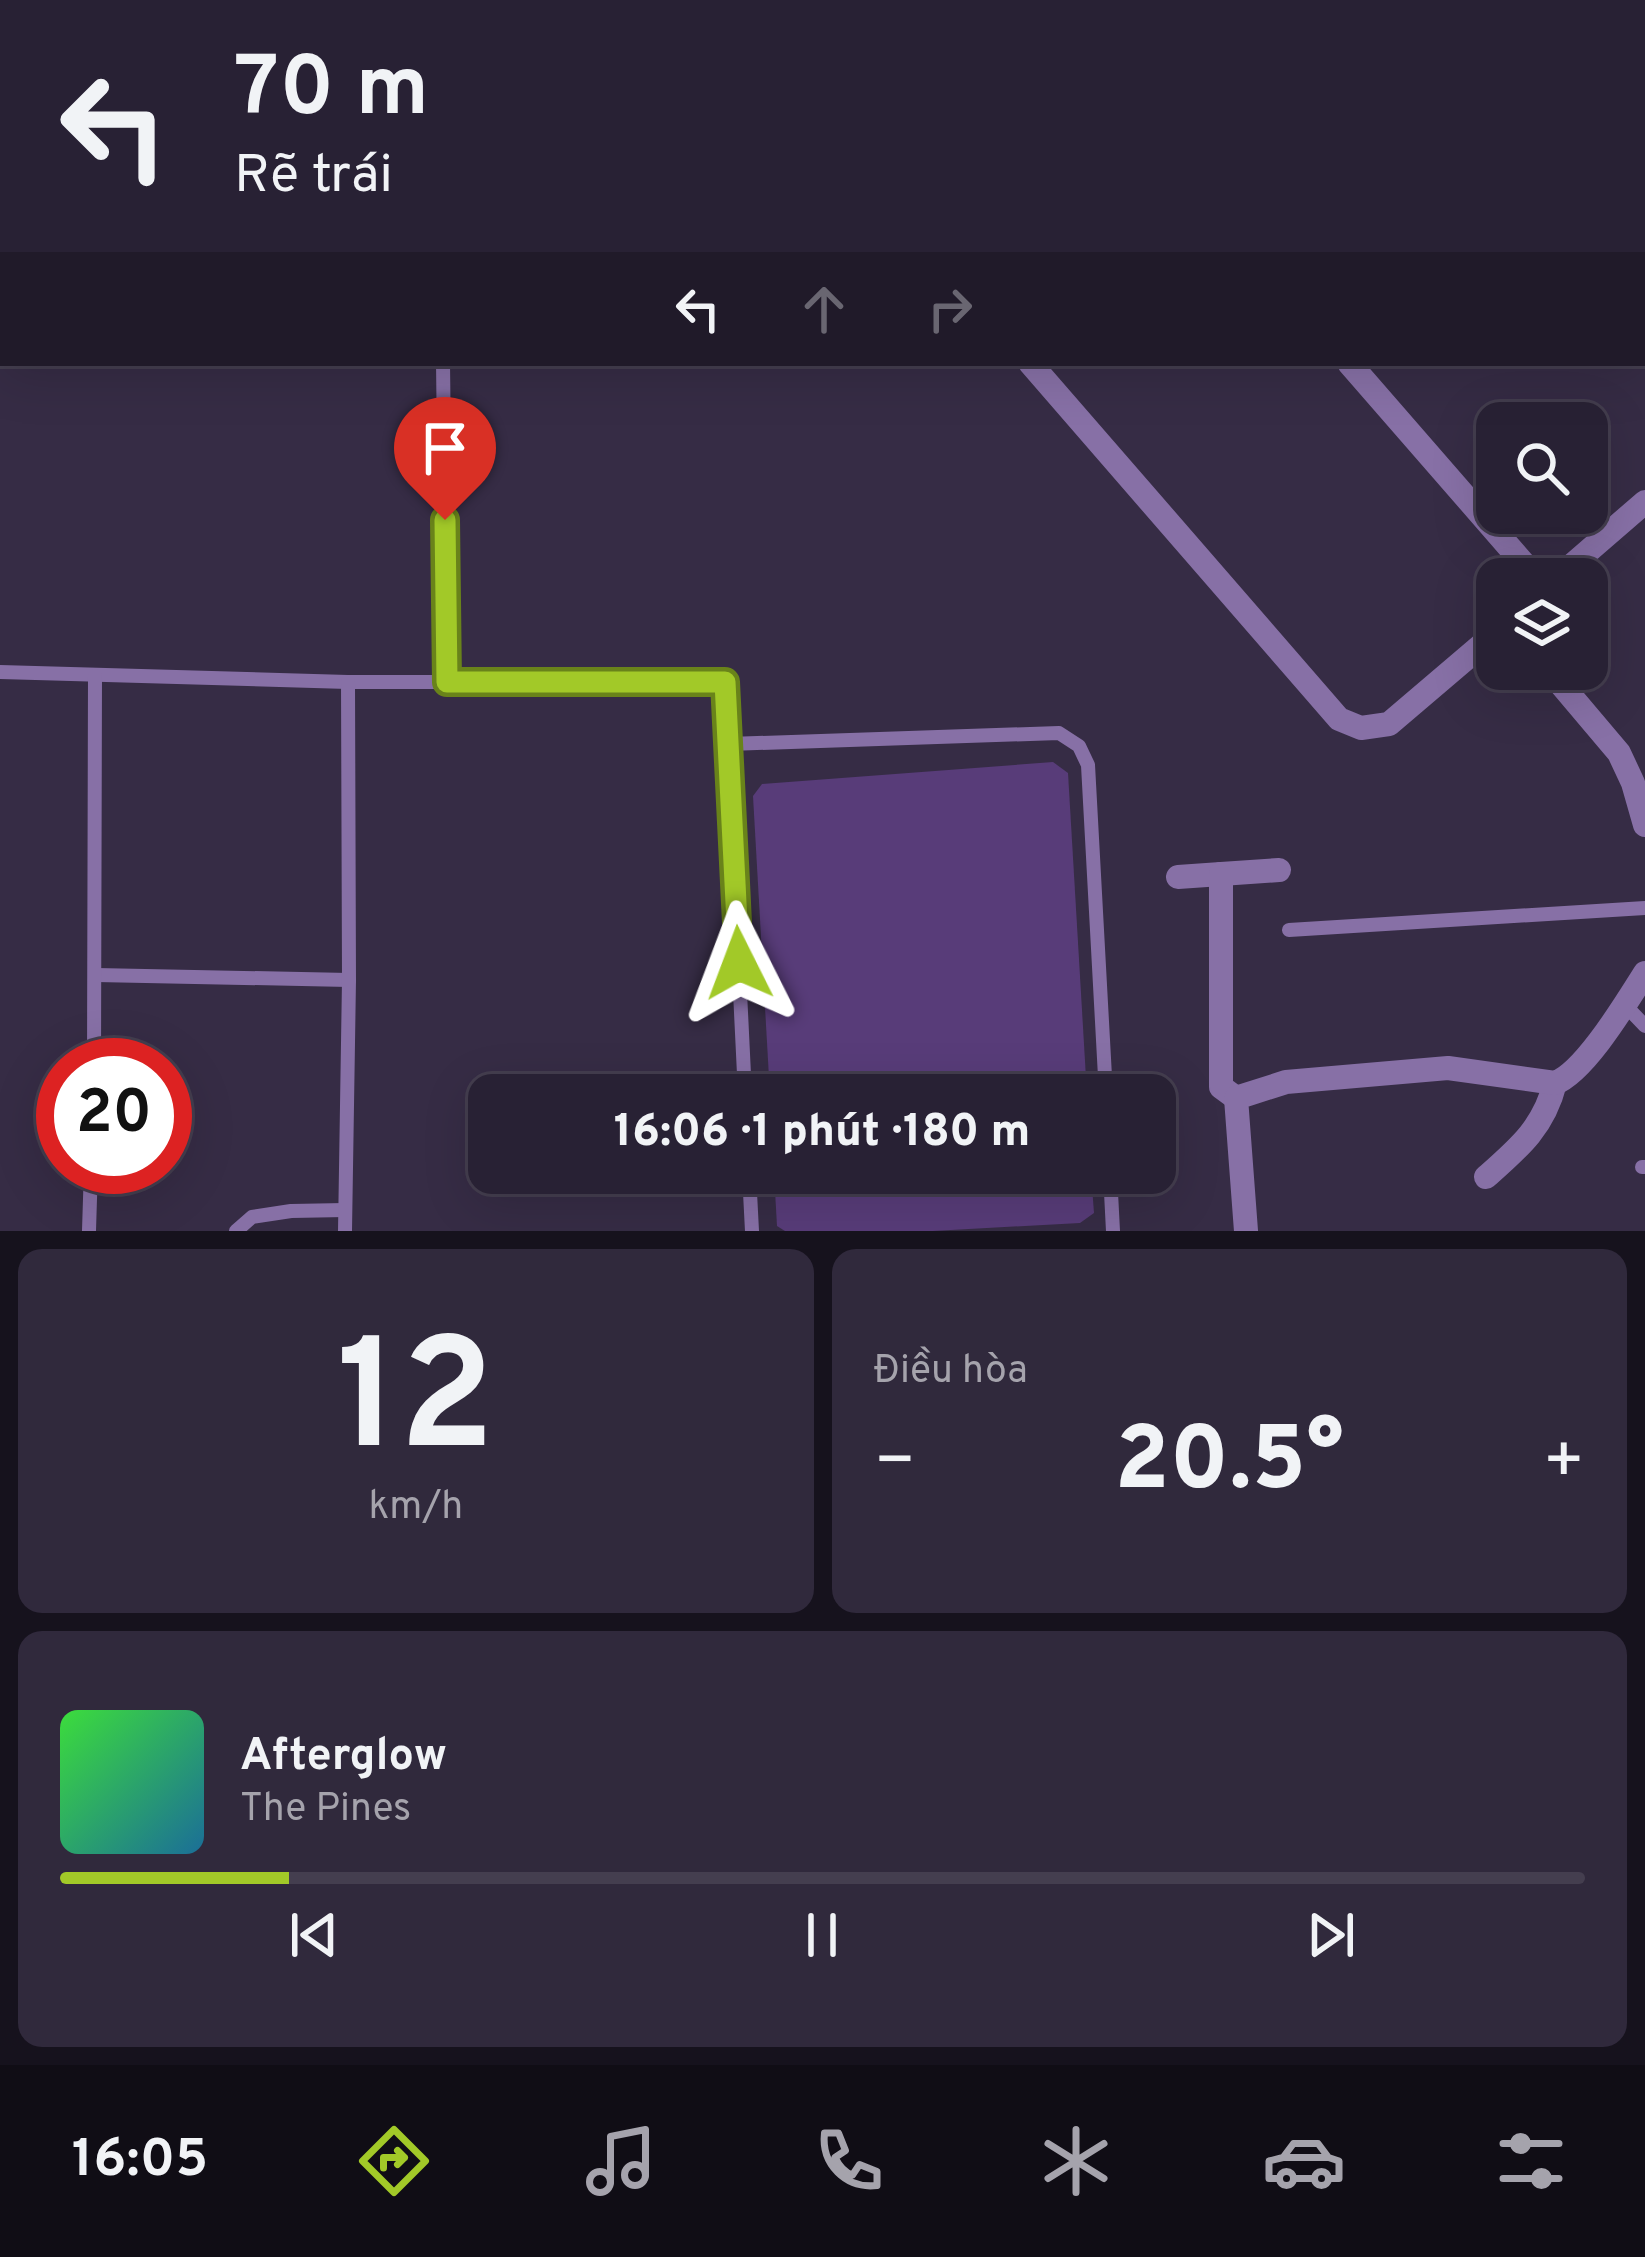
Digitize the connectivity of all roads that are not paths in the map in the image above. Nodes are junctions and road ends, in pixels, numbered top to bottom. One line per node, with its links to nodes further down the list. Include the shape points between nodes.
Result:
1 (443, 366): 11 (lane)
2 (1033, 366): 7 (street, via 1339,719 1361,728 1389,724)
3 (1351, 366): 5 (street)
4 (1645, 502): 6 (street)
5 (1520, 558)
6 (1580, 558)
7 (1476, 650)
8 (0, 672): 9 (lane)
9 (95, 676): 10 (lane); 22 (lane)
10 (348, 682): 11 (lane); 23 (lane)
11 (447, 682): 13 (lane, via 725,682)
12 (1566, 690): 14 (street)
13 (729, 744): 27 (lane); 28 (lane, via 1059,733 1079,746 1088,765)
14 (1639, 780): 15 (street)
15 (1645, 825)
16 (1279, 870): 17 (street)
17 (1221, 874): 18 (street); 30 (street, via 1221,1087)
18 (1178, 877)
19 (1645, 908): 20 (lane)
20 (1288, 930)
21 (1645, 973): 24 (street)
22 (96, 976): 23 (lane); 26 (lane)
23 (349, 980): 35 (lane)
24 (1625, 1005): 25 (lane); 29 (street)
25 (1645, 1026)
26 (95, 1038)
27 (744, 1074)
28 (1105, 1074)
29 (1555, 1083): 30 (street, via 1448,1068 1286,1082); 31 (street, via 1539,1126)
30 (1236, 1098): 41 (street)
31 (1486, 1177)
32 (90, 1194): 36 (lane)
33 (750, 1194): 39 (lane)
34 (1111, 1194): 40 (lane)
35 (345, 1210): 37 (lane, via 252,1217); 38 (lane)
36 (89, 1231)
37 (236, 1231)
38 (345, 1231)
39 (752, 1231)
40 (1113, 1231)
41 (1246, 1231)

